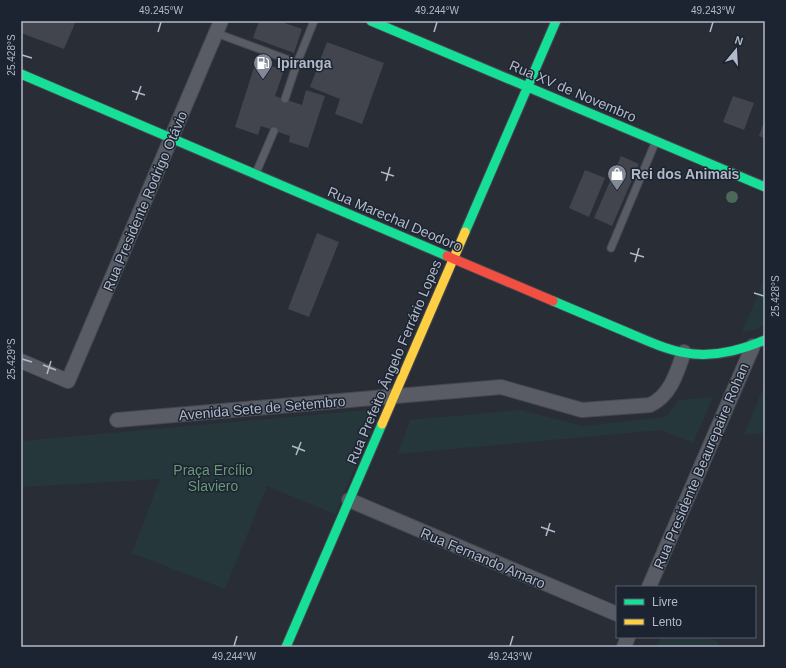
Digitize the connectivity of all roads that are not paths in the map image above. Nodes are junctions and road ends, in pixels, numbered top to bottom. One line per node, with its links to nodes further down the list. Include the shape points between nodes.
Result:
1 (314, 21): 5 (lane)
2 (371, 21): 7 (main road, Rua XV de Novembro)
3 (556, 21): 7 (main road, Rua Prefeito Ângelo Ferrário Lopes)
4 (219, 27): 5 (lane); 10 (street, Rua Presidente Rodrigo Otávio)
5 (297, 64): 8 (lane)
6 (21, 74): 10 (main road, Rua Marechal Deodoro)
7 (527, 86): 11 (main road, Rua XV de Novembro); 15 (main road, Rua Prefeito Ângelo Ferrário Lopes)
8 (286, 99)
9 (274, 130): 12 (lane)
10 (171, 138): 12 (main road, Rua Marechal Deodoro); 18 (street, Rua Presidente Rodrigo Otávio, via 68,381)
11 (656, 141): 13 (main road, Rua XV de Novembro); 14 (lane)
12 (256, 174): 15 (main road, Rua Marechal Deodoro)
13 (765, 186)
14 (611, 248)
15 (454, 259): 17 (main road, Rua Marechal Deodoro, via 634,336); 19 (main road, Rua Prefeito Ângelo Ferrário Lopes)
16 (759, 343): 17 (main road, Rua Marechal Deodoro, via 732,351); 22 (street, Rua Presidente Beaurepaire Rohan)
17 (684, 352): 19 (street, Avenida Sete de Setembro, via 672,382 658,401 650,405 582,410 501,387)
18 (21, 361)
19 (394, 397): 20 (street, Avenida Sete de Setembro); 21 (main road, Rua Prefeito Ângelo Ferrário Lopes)
20 (117, 420)
21 (350, 500): 23 (street, Rua Fernando Amaro); 24 (main road, Rua Prefeito Ângelo Ferrário Lopes)
22 (649, 586)
23 (616, 614)
24 (286, 647)

